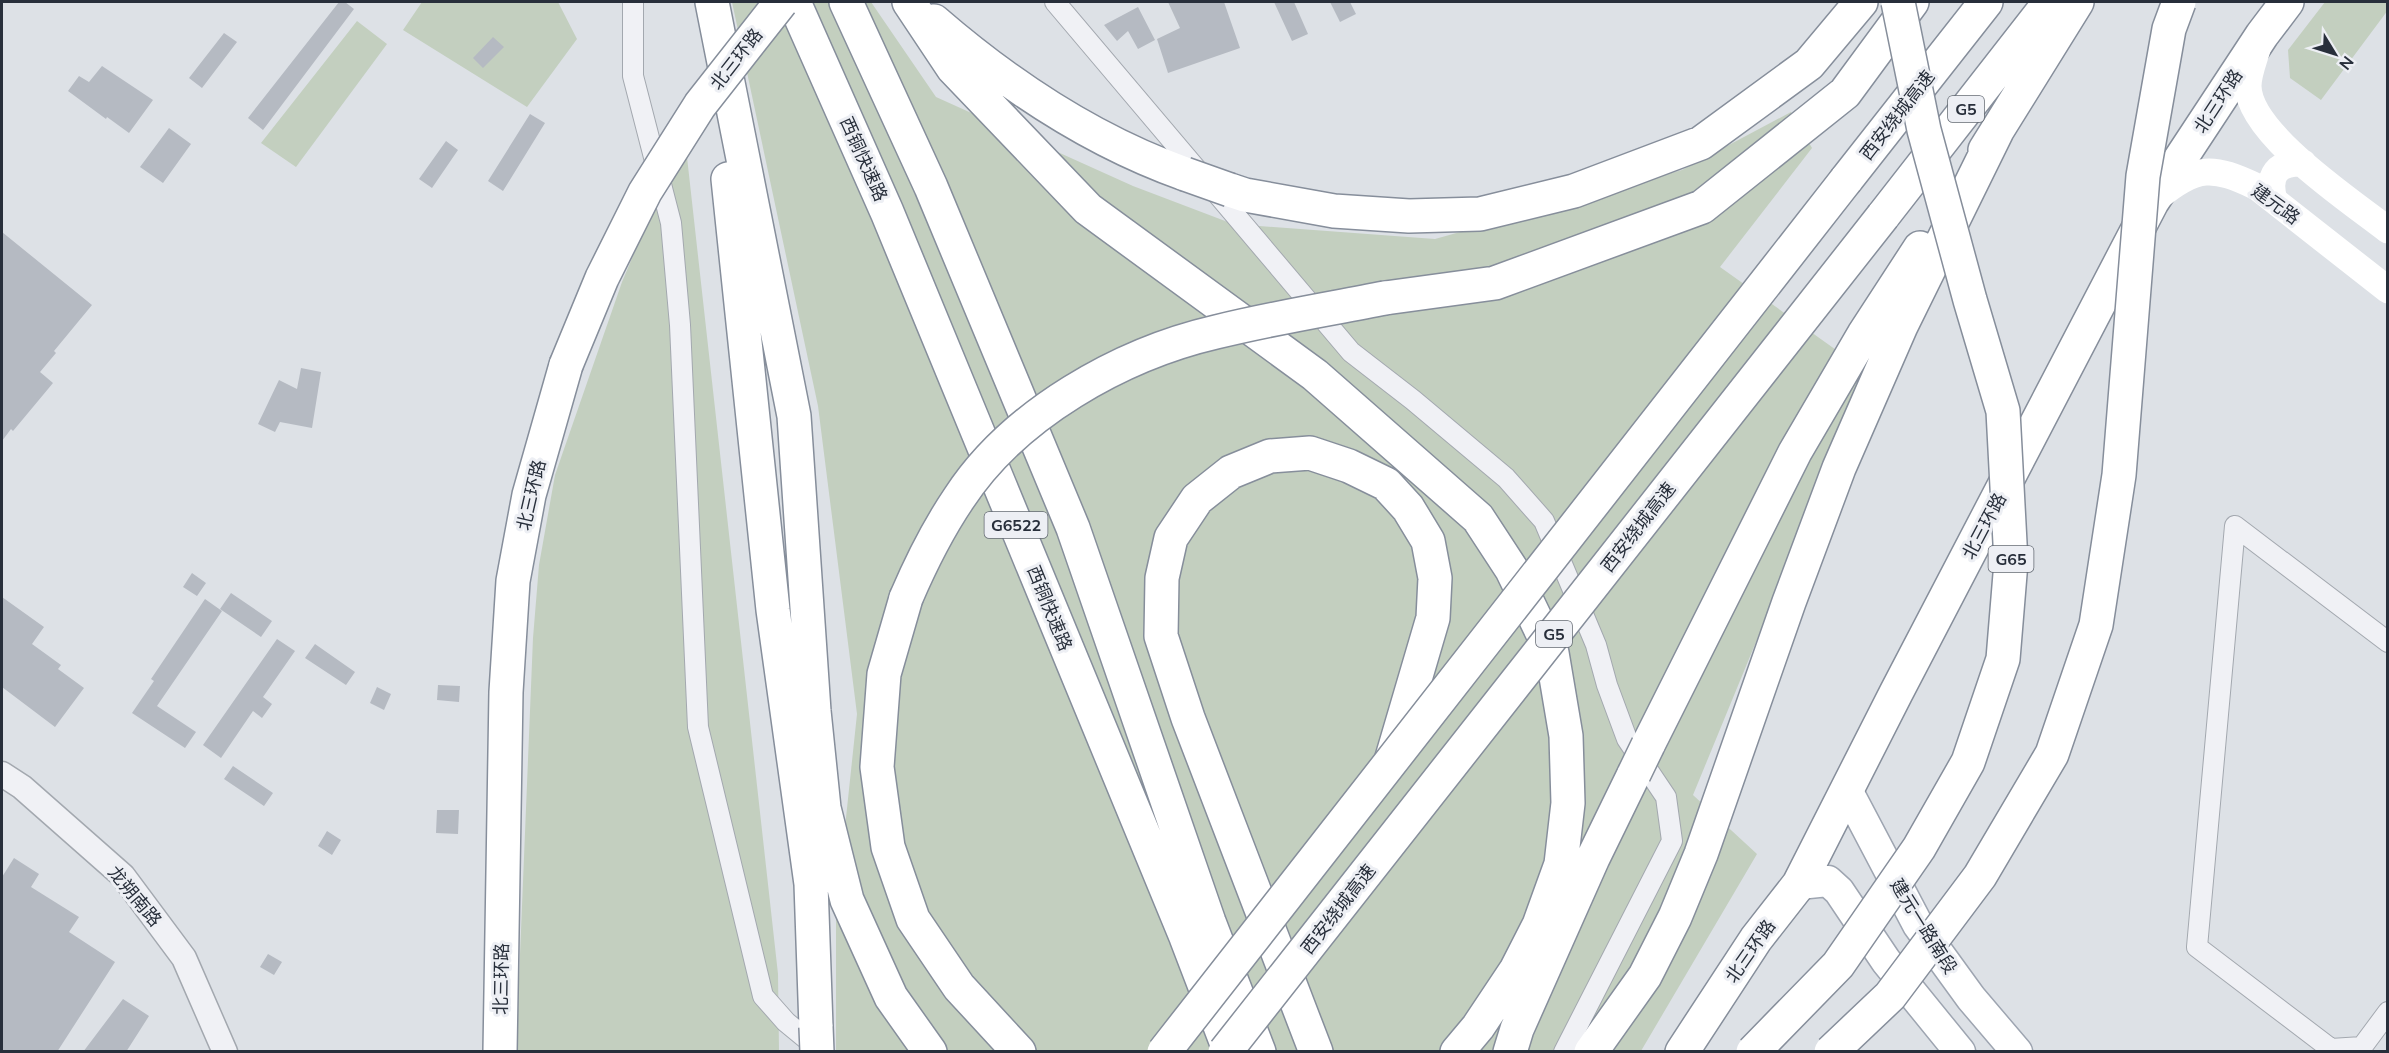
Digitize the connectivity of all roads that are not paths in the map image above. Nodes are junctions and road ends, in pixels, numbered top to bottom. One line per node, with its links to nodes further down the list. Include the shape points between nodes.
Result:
1 (633, 2): 31 (street, via 633,76 671,224 673,246 698,727 763,996 786,1022)
2 (711, 2): 31 (highway, via 773,610 811,884); 34 (highway, via 794,416 824,808 847,900 891,997)
3 (781, 2): 33 (highway, 北三环路, bridge, via 700,105 645,192 602,278 566,365 529,495 513,580 506,692)
4 (794, 2): 37 (highway, 西铜快速路 / G6522, via 887,212 1181,926)
5 (846, 2): 38 (highway, G6522, via 931,187 1073,528 1209,922)
6 (910, 2): 8 (highway, bridge, via 980,61 1065,118 1156,164 1245,195 1334,211 1409,216 1480,214 1574,191 1701,143 1809,64); 40 (highway, via 953,68 1088,209 1315,375 1478,518 1512,570 1552,652 1564,726 1568,803 1561,864 1539,925 1516,970)
7 (1055, 2): 42 (street, via 1352,352 1506,478 1544,521 1596,645 1627,739 1666,797 1672,841)
8 (1860, 2)
9 (1898, 2): 45 (highway, G65, bridge, via 1924,130 2003,411 2011,562 2003,659 1968,762 1919,848 1838,965)
10 (1912, 2): 35 (highway, bridge, via 1845,93 1702,207 1496,283 1385,297 1215,332 1154,351 1061,399 1024,426 988,462 960,496 927,551 906,598 884,674 878,767 888,847 913,919 959,987)
11 (1986, 2): 24 (highway, 西安绕城高速, bridge)
12 (2050, 2): 37 (highway, 西安绕城高速 / G5, bridge)
13 (2077, 2): 17 (highway)
14 (2180, 2): 46 (highway, bridge, via 2169,29 2143,176 2119,475 2096,625 2052,754 1980,876 1890,996)
15 (2287, 2): 16 (highway, 北三环路)
16 (2262, 35): 18 (main road, via 2248,86 2254,105 2287,151); 20 (highway, 北三环路)
17 (1997, 132): 41 (highway, bridge, via 1864,334 1795,452 1588,868); 43 (highway, via 1901,326 1839,468 1675,917 1645,976)
18 (2303, 164): 19 (main road, via 2279,168 2271,186); 21 (main road)
19 (2274, 200): 20 (main road, 建元路, via 2257,187 2216,171 2177,182); 22 (main road, 建元路)
20 (2152, 202): 26 (highway, 北三环路)
21 (2388, 230)
22 (2388, 290)
23 (2388, 642): 30 (street, via 2235,526 2197,947 2331,1050 2362,1047)
24 (1391, 761): 36 (highway, 西安绕城高速, bridge); 39 (highway, via 1433,618 1435,578 1428,541 1408,508 1386,484 1349,466 1310,453 1270,456 1231,472 1197,499 1171,538 1162,578 1161,636 1188,718)
25 (2, 774): 32 (street, 龙朔南路, via 123,876 184,958)
26 (1847, 790): 27 (highway, 北三环路); 28 (main road, 建元一路南段)
27 (1799, 884): 29 (main road, via 1828,881); 44 (highway, 北三环路, via 1756,939)
28 (1918, 925): 29 (main road, via 1905,910 1898,908 1885,915); 48 (main road, 建元一路南段, via 1971,998)
29 (1870, 936): 47 (main road)
30 (2388, 1012)
31 (819, 1043)
32 (225, 1052)
33 (500, 1052)
34 (930, 1052)
35 (1019, 1052)
36 (1164, 1052)
37 (1228, 1052)
38 (1259, 1052)
39 (1316, 1052)
40 (1457, 1052)
41 (1509, 1052)
42 (1564, 1052)
43 (1591, 1052)
44 (1682, 1052)
45 (1753, 1052)
46 (1831, 1052)
47 (1960, 1052)
48 (2017, 1052)

